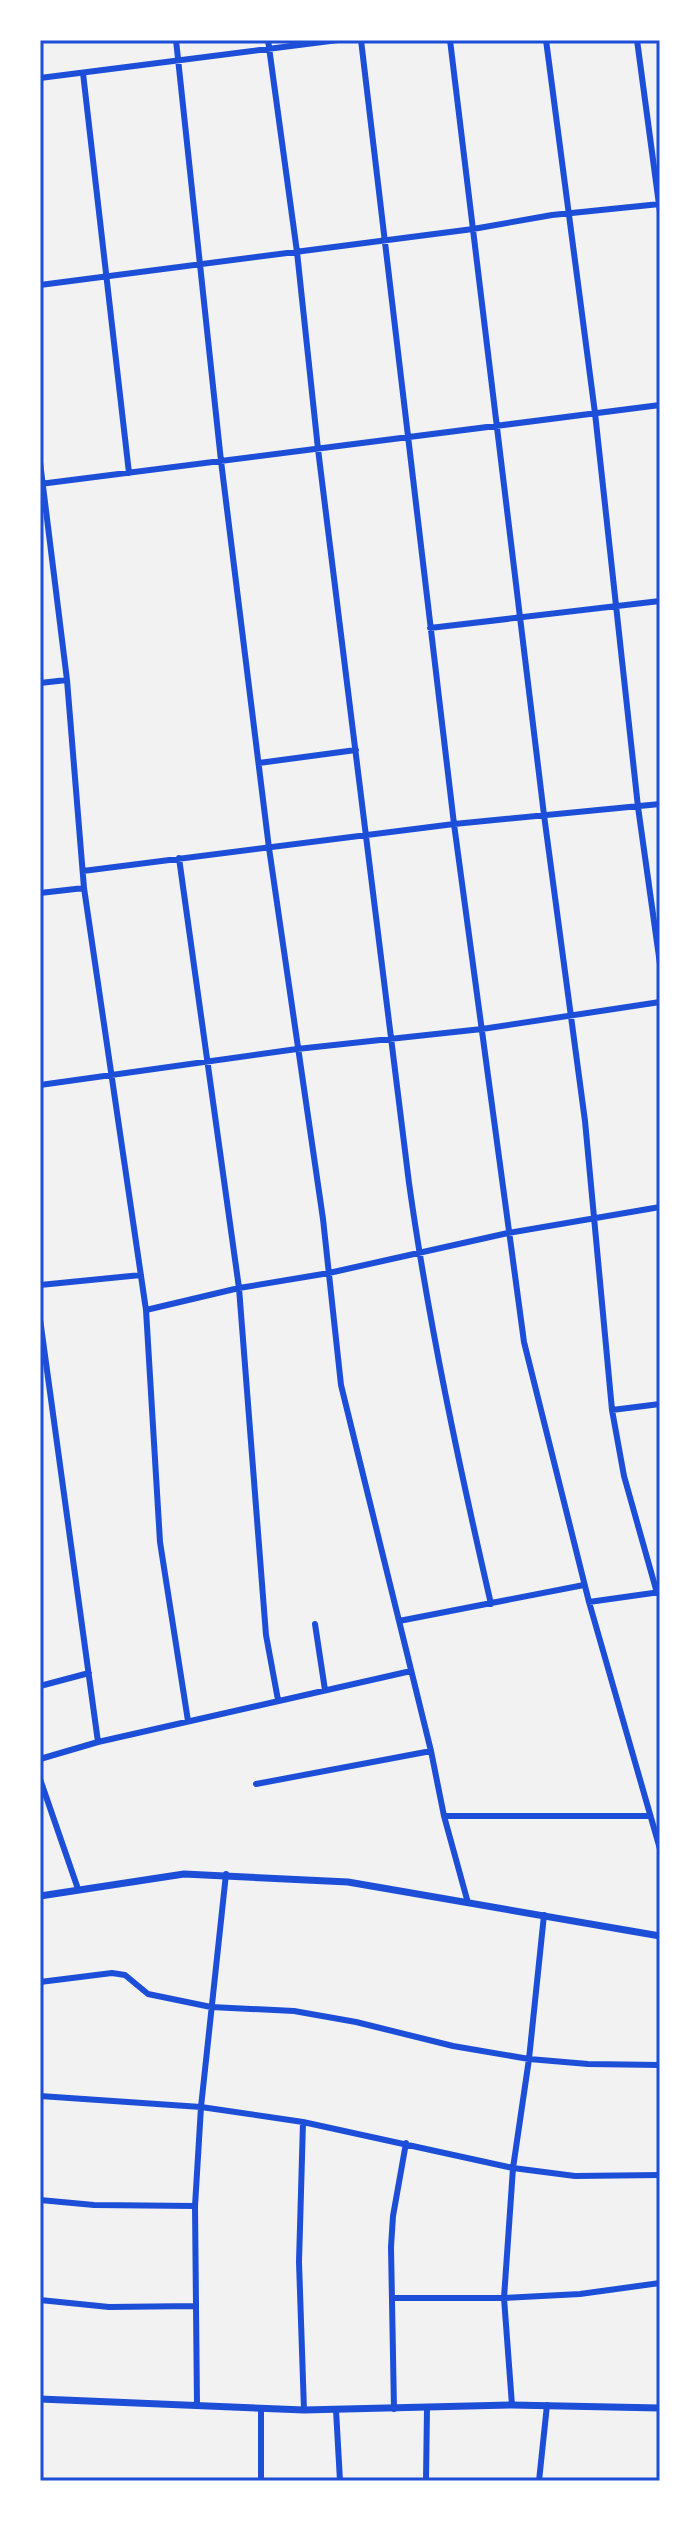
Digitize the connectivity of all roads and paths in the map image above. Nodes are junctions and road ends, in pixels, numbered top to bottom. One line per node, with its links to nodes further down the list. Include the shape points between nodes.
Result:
1 (176, 40): 9 (street)
2 (268, 40): 8 (street)
3 (338, 40): 8 (street)
4 (361, 40): 16 (street)
5 (450, 40): 15 (street)
6 (546, 40): 14 (street)
7 (637, 40): 12 (street)
8 (269, 50): 9 (street); 17 (street)
9 (178, 61): 10 (street); 18 (street)
10 (83, 73): 11 (street); 19 (street)
11 (40, 78)
12 (660, 204): 13 (street); 14 (street)
13 (660, 212)
14 (570, 213): 15 (street); 22 (street)
15 (473, 229): 16 (street); 23 (street)
16 (385, 239): 17 (street); 24 (street)
17 (297, 252): 18 (street); 25 (street)
18 (200, 264): 19 (street); 26 (street)
19 (106, 277): 20 (street); 28 (street)
20 (40, 285)
21 (660, 405): 22 (street)
22 (595, 413): 23 (street); 31 (street)
23 (497, 426): 24 (street); 32 (street)
24 (408, 435): 25 (street); 33 (street)
25 (318, 449): 26 (street); 36 (street)
26 (221, 461): 28 (street); 37 (street)
27 (40, 462): 29 (street)
28 (129, 473): 29 (street)
29 (41, 484): 34 (street)
30 (660, 601): 31 (street)
31 (616, 608): 32 (street); 39 (street)
32 (522, 619): 33 (street); 40 (street)
33 (430, 628): 41 (street)
34 (67, 680): 35 (street); 45 (street)
35 (40, 683)
36 (356, 750): 37 (street); 42 (street)
37 (259, 763): 43 (street)
38 (660, 804): 39 (street)
39 (638, 807): 40 (street); 48 (street)
40 (544, 815): 41 (street); 50 (street)
41 (454, 824): 42 (street); 51 (street)
42 (367, 836): 43 (street); 52 (street)
43 (269, 848): 44 (street); 53 (street)
44 (179, 858): 45 (street); 54 (street)
45 (83, 871): 46 (street)
46 (84, 888): 47 (street); 55 (street)
47 (40, 893)
48 (660, 964)
49 (660, 1002): 50 (street)
50 (572, 1016): 51 (street); 58 (street)
51 (482, 1029): 52 (street); 59 (street)
52 (391, 1039): 53 (street); 60 (street)
53 (297, 1049): 54 (street); 61 (street)
54 (208, 1062): 55 (street); 64 (street)
55 (113, 1075): 56 (street); 62 (street)
56 (40, 1085)
57 (660, 1207): 58 (street)
58 (594, 1217): 59 (street); 68 (street)
59 (508, 1233): 60 (street); 69 (street, via 524,1342)
60 (419, 1252): 61 (street); 72 (street)
61 (329, 1273): 64 (street); 73 (street, via 346,1411)
62 (141, 1275): 63 (street); 65 (street)
63 (40, 1285)
64 (239, 1288): 65 (street); 79 (street, via 266,1635)
65 (146, 1310): 80 (street, via 160,1542)
66 (40, 1319): 76 (street)
67 (660, 1404): 68 (street)
68 (612, 1410): 70 (street, via 624,1476)
69 (584, 1585): 71 (street); 72 (street)
70 (658, 1592): 71 (street)
71 (589, 1602): 88 (street)
72 (491, 1604): 73 (street)
73 (399, 1621): 75 (street)
74 (315, 1624): 78 (street)
75 (411, 1671): 78 (street); 82 (street)
76 (89, 1673): 77 (street); 81 (street)
77 (40, 1686)
78 (325, 1690): 79 (street)
79 (278, 1700): 80 (street)
80 (188, 1721): 81 (street)
81 (98, 1742): 83 (street)
82 (431, 1751): 85 (street); 87 (street)
83 (40, 1759)
84 (40, 1779): 86 (street)
85 (256, 1784)
86 (43, 1798): 91 (street)
87 (444, 1816): 88 (street); 93 (street)
88 (649, 1816): 89 (street)
89 (660, 1849)
90 (226, 1874): 91 (street, via 184,1874); 93 (street, via 348,1882); 97 (street)
91 (78, 1889): 92 (street)
92 (40, 1896)
93 (468, 1903): 94 (street)
94 (544, 1915): 95 (street); 98 (street)
95 (660, 1936)
96 (40, 1982): 97 (street, via 112,1973 125,1975 148,1994)
97 (211, 2007): 98 (street, via 294,2011); 101 (street)
98 (529, 2059): 99 (street); 104 (street)
99 (660, 2065)
100 (40, 2096): 101 (street)
101 (201, 2107): 102 (street); 107 (street)
102 (303, 2122): 103 (street); 121 (street, via 299,2262)
103 (406, 2143): 104 (street); 109 (street, via 393,2216)
104 (513, 2168): 105 (street, via 575,2176); 110 (street)
105 (660, 2175)
106 (40, 2200): 107 (street)
107 (195, 2206): 112 (street)
108 (660, 2283): 110 (street)
109 (394, 2298): 110 (street); 120 (street)
110 (504, 2298): 115 (street)
111 (40, 2300): 112 (street, via 109,2307)
112 (195, 2306): 114 (street)
113 (40, 2399): 114 (street)
114 (197, 2405): 117 (street)
115 (512, 2405): 116 (street); 118 (street)
116 (547, 2405): 119 (street); 126 (street)
117 (261, 2408): 121 (street); 123 (street)
118 (427, 2408): 120 (street); 125 (street)
119 (660, 2408)
120 (394, 2409): 122 (street)
121 (304, 2410): 122 (street)
122 (336, 2410): 124 (street)
123 (261, 2481)
124 (340, 2481)
125 (426, 2481)
126 (539, 2481)

